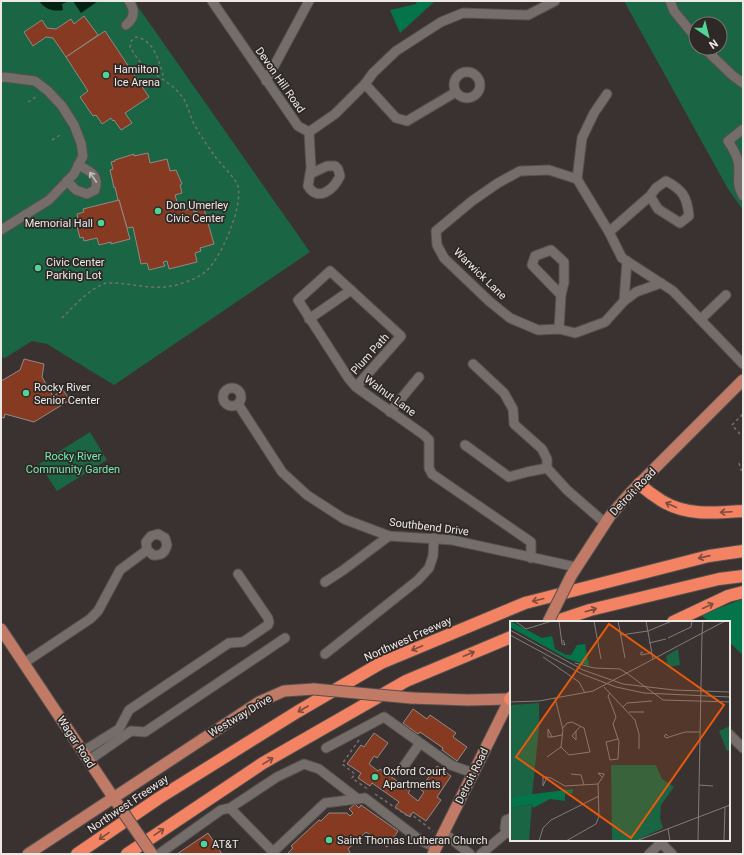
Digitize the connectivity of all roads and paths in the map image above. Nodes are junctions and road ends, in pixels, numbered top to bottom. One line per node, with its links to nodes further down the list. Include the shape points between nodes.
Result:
1 (129, 1): 6 (street, via 134,15)
2 (212, 1): 11 (street, Devon Hill Road)
3 (309, 1): 11 (street)
4 (670, 1): 7 (street, via 674,11)
5 (550, 2): 13 (street, via 528,15 464,13 441,22 396,51)
6 (126, 25)
7 (688, 28)
8 (712, 56): 12 (street)
9 (1, 78): 22 (street, via 35,81 62,106 81,143 83,156)
10 (163, 78): 10 (path, via 157,56 151,46 136,37 131,41 130,47 143,65); 36 (path, via 180,93 194,124 214,156 238,185 231,230 212,265 201,275 167,287 106,283 86,295)
11 (266, 81): 19 (street, Devon Hill Road, via 298,126)
12 (743, 83)
13 (364, 84): 14 (street, via 396,118 407,121); 19 (street, via 335,114)
14 (456, 92)
15 (607, 94): 24 (street, via 582,138)
16 (37, 96): 17 (path)
17 (28, 102)
18 (743, 130): 27 (street, via 728,140 738,160 738,182)
19 (309, 132): 23 (street)
20 (62, 134): 21 (path)
21 (52, 140)
22 (78, 165): 25 (street); 25 (street, one-way to 22, via 76,190 87,194 95,190 97,183 92,172)
23 (310, 174)
24 (577, 179): 29 (street); 39 (street, Warwick Lane, via 548,170 520,171 472,201 436,231 437,245 444,258 510,318 538,330)
25 (67, 181): 28 (street, via 49,200)
26 (650, 196): 26 (street, via 658,209 680,223 689,216 688,203 678,188 666,181); 29 (street)
27 (743, 196)
28 (1, 230)
29 (609, 232): 30 (street, via 622,258)
30 (627, 261): 31 (street); 35 (street)
31 (661, 283): 35 (street, Warwick Lane, via 636,292); 38 (street, via 673,291)
32 (351, 290): 37 (street); 37 (street, Walnut Lane, via 330,271 298,300); 40 (street, Walnut Lane)
33 (561, 295): 33 (street, via 532,265 535,256 551,250 564,262); 39 (street)
34 (726, 296): 38 (street)
35 (624, 301): 39 (street, Warwick Lane, via 605,322 575,333)
36 (62, 318)
37 (309, 319): 45 (street, Walnut Lane)
38 (701, 319): 42 (street)
39 (559, 329)
40 (401, 336): 45 (street, Plum Path)
41 (472, 364): 52 (street, via 504,393 513,409 514,424 542,450)
42 (743, 364)
43 (419, 377): 47 (street)
44 (742, 383): 54 (main road, Detroit Road)
45 (356, 387): 47 (street, Walnut Lane)
46 (238, 404): 57 (street, Southbend Drive, via 282,472 307,495 344,518)
47 (390, 412): 61 (street, Walnut Lane, via 429,440 429,468 432,474 531,542)
48 (743, 414): 49 (path, via 732,425)
49 (740, 434)
50 (465, 445): 52 (street, via 510,477)
51 (739, 463): 53 (path)
52 (547, 468): 56 (street, via 567,490)
53 (743, 470)
54 (639, 484): 55 (highway, one-way to 54, via 699,513 679,509 662,501); 56 (main road, Detroit Road)
55 (743, 511)
56 (605, 523): 62 (main road, Detroit Road)
57 (389, 536): 58 (street, Southbend Drive); 65 (street)
58 (434, 538): 61 (street, Southbend Drive); 73 (street, via 430,568)
59 (147, 550): 74 (street, via 120,570 98,611 90,619)
60 (743, 551): 95 (highway, Northwest Freeway, one-way to 95, via 708,556 525,603 381,663 159,798)
61 (531, 558): 62 (street, Southbend Drive)
62 (573, 572): 67 (main road, Detroit Road, bridge)
63 (238, 574): 82 (street, via 268,618 268,625 243,642 230,643 129,710 119,729)
64 (743, 576): 68 (highway, one-way to 64, via 590,610 719,579)
65 (325, 582)
66 (743, 592): 69 (highway, one-way to 66, via 728,596)
67 (548, 621)
68 (557, 621)
69 (675, 621)
70 (1, 629): 74 (main road, Wagar Road)
71 (510, 637): 96 (highway, one-way to 71, via 263,763 406,680)
72 (285, 638): 82 (street, via 145,732 131,731)
73 (325, 654)
74 (24, 663): 82 (main road, Wagar Road)
75 (510, 698): 85 (main road, Westway Drive, bridge, via 411,698 314,689 284,690 259,702)
76 (510, 700): 84 (main road, Detroit Road)
77 (730, 735): 81 (street)
78 (363, 736): 89 (path, via 342,764 355,774 352,778 409,817 411,814)
79 (420, 743): 80 (street, via 384,718); 83 (street); 84 (street, via 451,764)
80 (326, 748)
81 (743, 748)
82 (85, 757): 85 (main road, Wagar Road)
83 (402, 769)
84 (473, 773): 89 (main road, Detroit Road)
85 (112, 798): 94 (main road, Westway Drive); 97 (main road, Wagar Road, bridge)
86 (358, 799): 87 (street, via 319,770 304,764 277,777); 92 (street, via 365,798); 93 (street, via 324,803)
87 (230, 808): 93 (street); 98 (street, via 221,810)
88 (510, 818): 90 (street, via 505,821 505,828)
89 (438, 832): 92 (main road, Detroit Road); 99 (street)
90 (509, 833): 100 (street)
91 (659, 841): 101 (street); 102 (street)
92 (434, 851)
93 (273, 853)
94 (28, 854)
95 (77, 854)
96 (127, 854)
97 (152, 854)
98 (159, 854)
99 (470, 854)
100 (481, 854)
101 (649, 854)
102 (672, 854)

